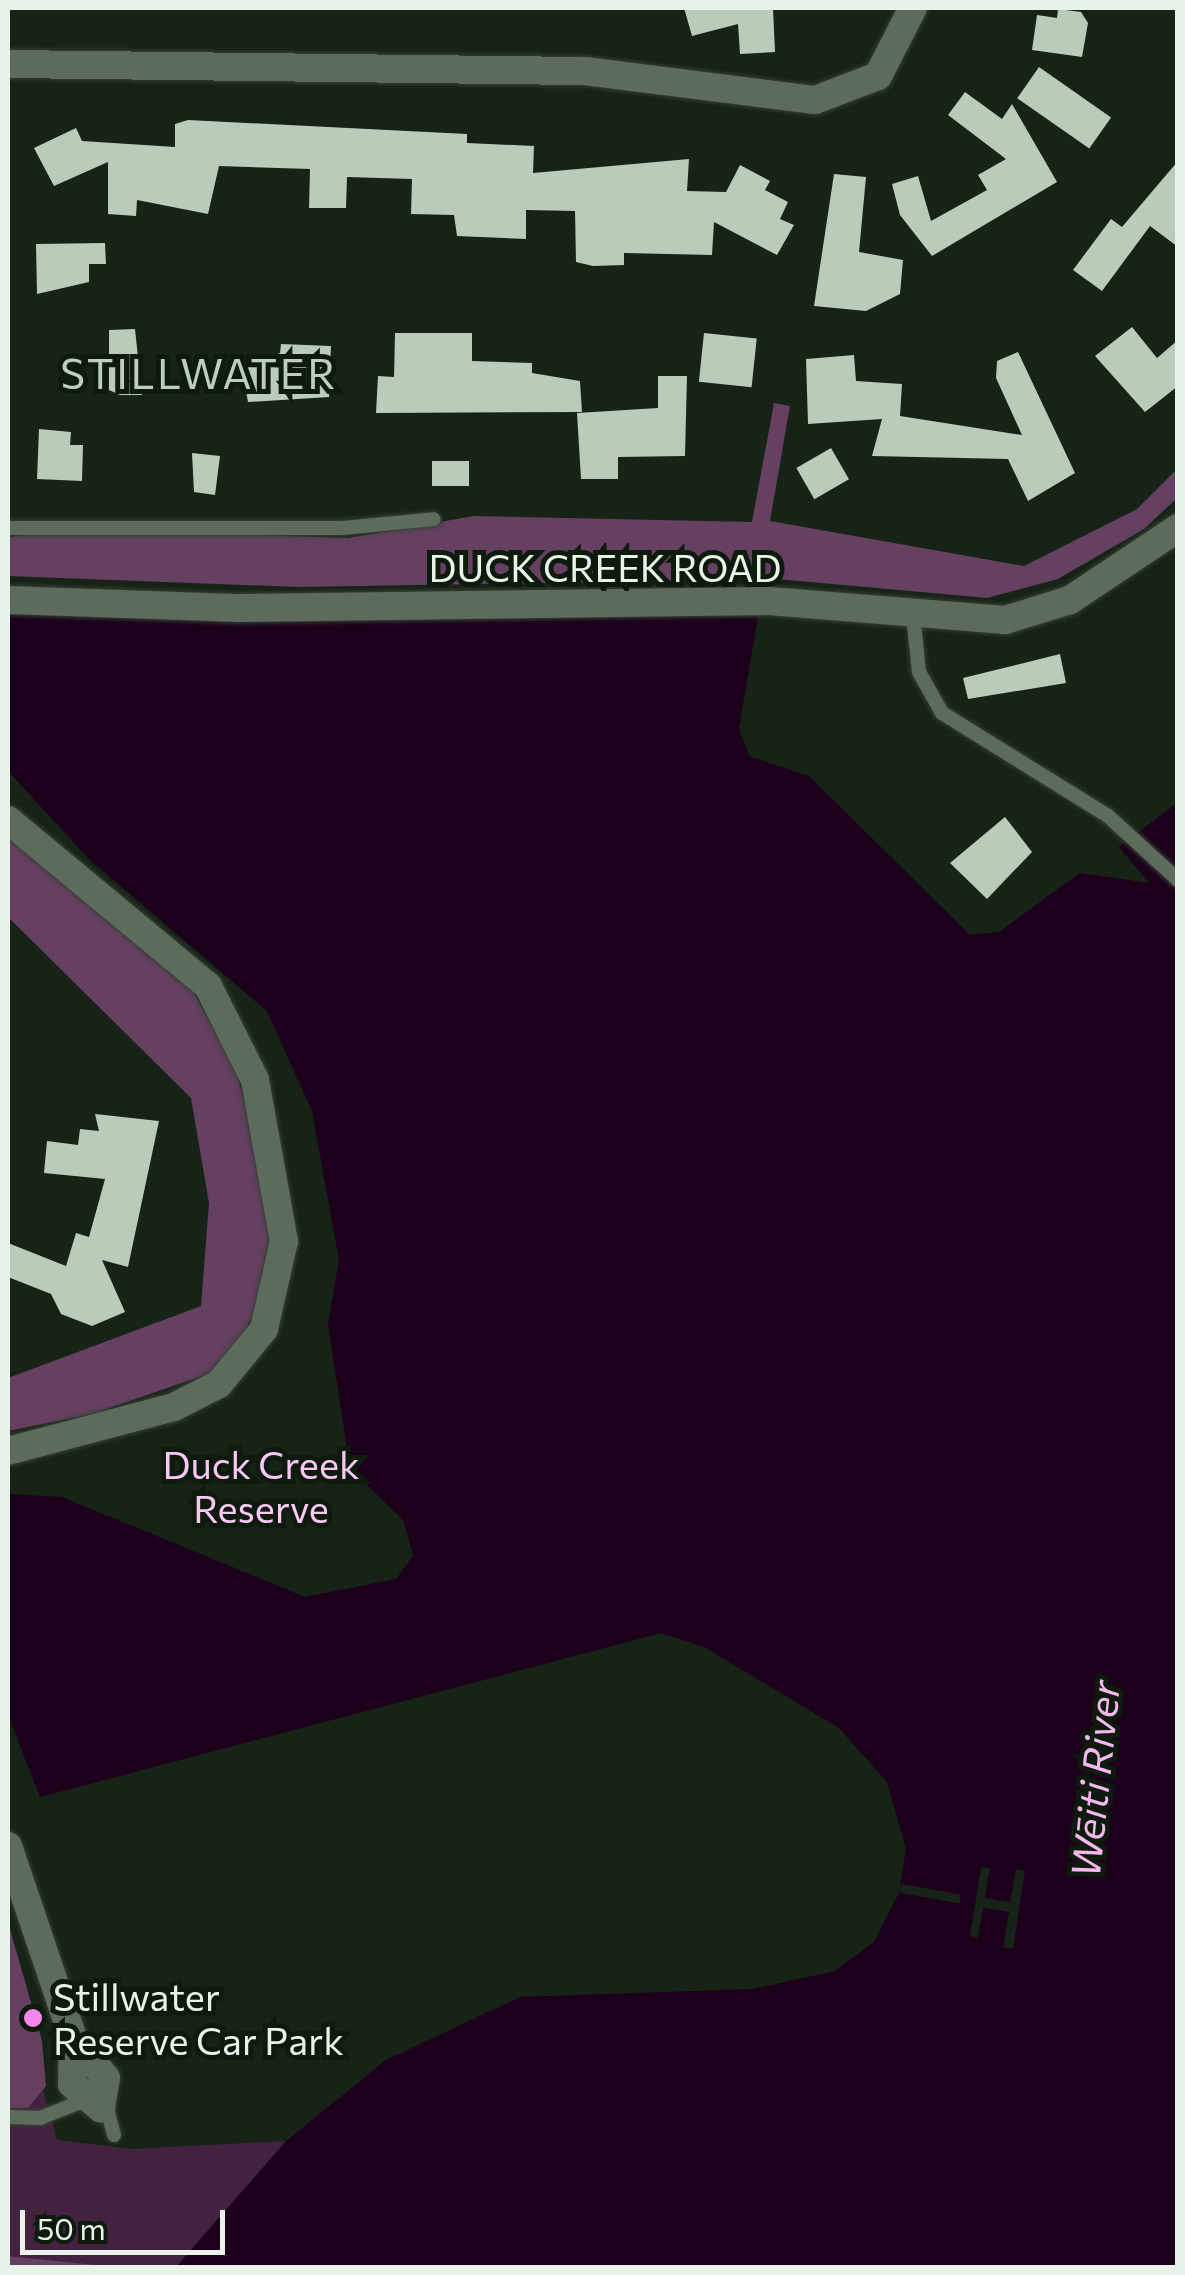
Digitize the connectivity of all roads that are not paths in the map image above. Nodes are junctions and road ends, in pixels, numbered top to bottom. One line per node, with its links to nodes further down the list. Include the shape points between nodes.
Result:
1 (913, 8): 2 (street, via 878,76 815,100 585,71)
2 (8, 64)
3 (434, 519): 4 (lane, via 343,528)
4 (8, 528)
5 (1178, 528): 7 (street, DUCK CREEK ROAD, via 1039,614 983,621)
6 (8, 600): 7 (street, DUCK CREEK ROAD, via 240,608 769,601)
7 (914, 614): 9 (lane, via 919,672 942,713 1108,816)
8 (8, 820): 10 (street, via 208,986 255,1080 284,1241 269,1318 219,1384 174,1407)
9 (1178, 880)
10 (8, 1451)
11 (8, 1846): 12 (street, via 73,2038 101,2067)
12 (94, 2103): 13 (lane, via 40,2118); 14 (lane)
13 (8, 2117)
14 (114, 2135)

